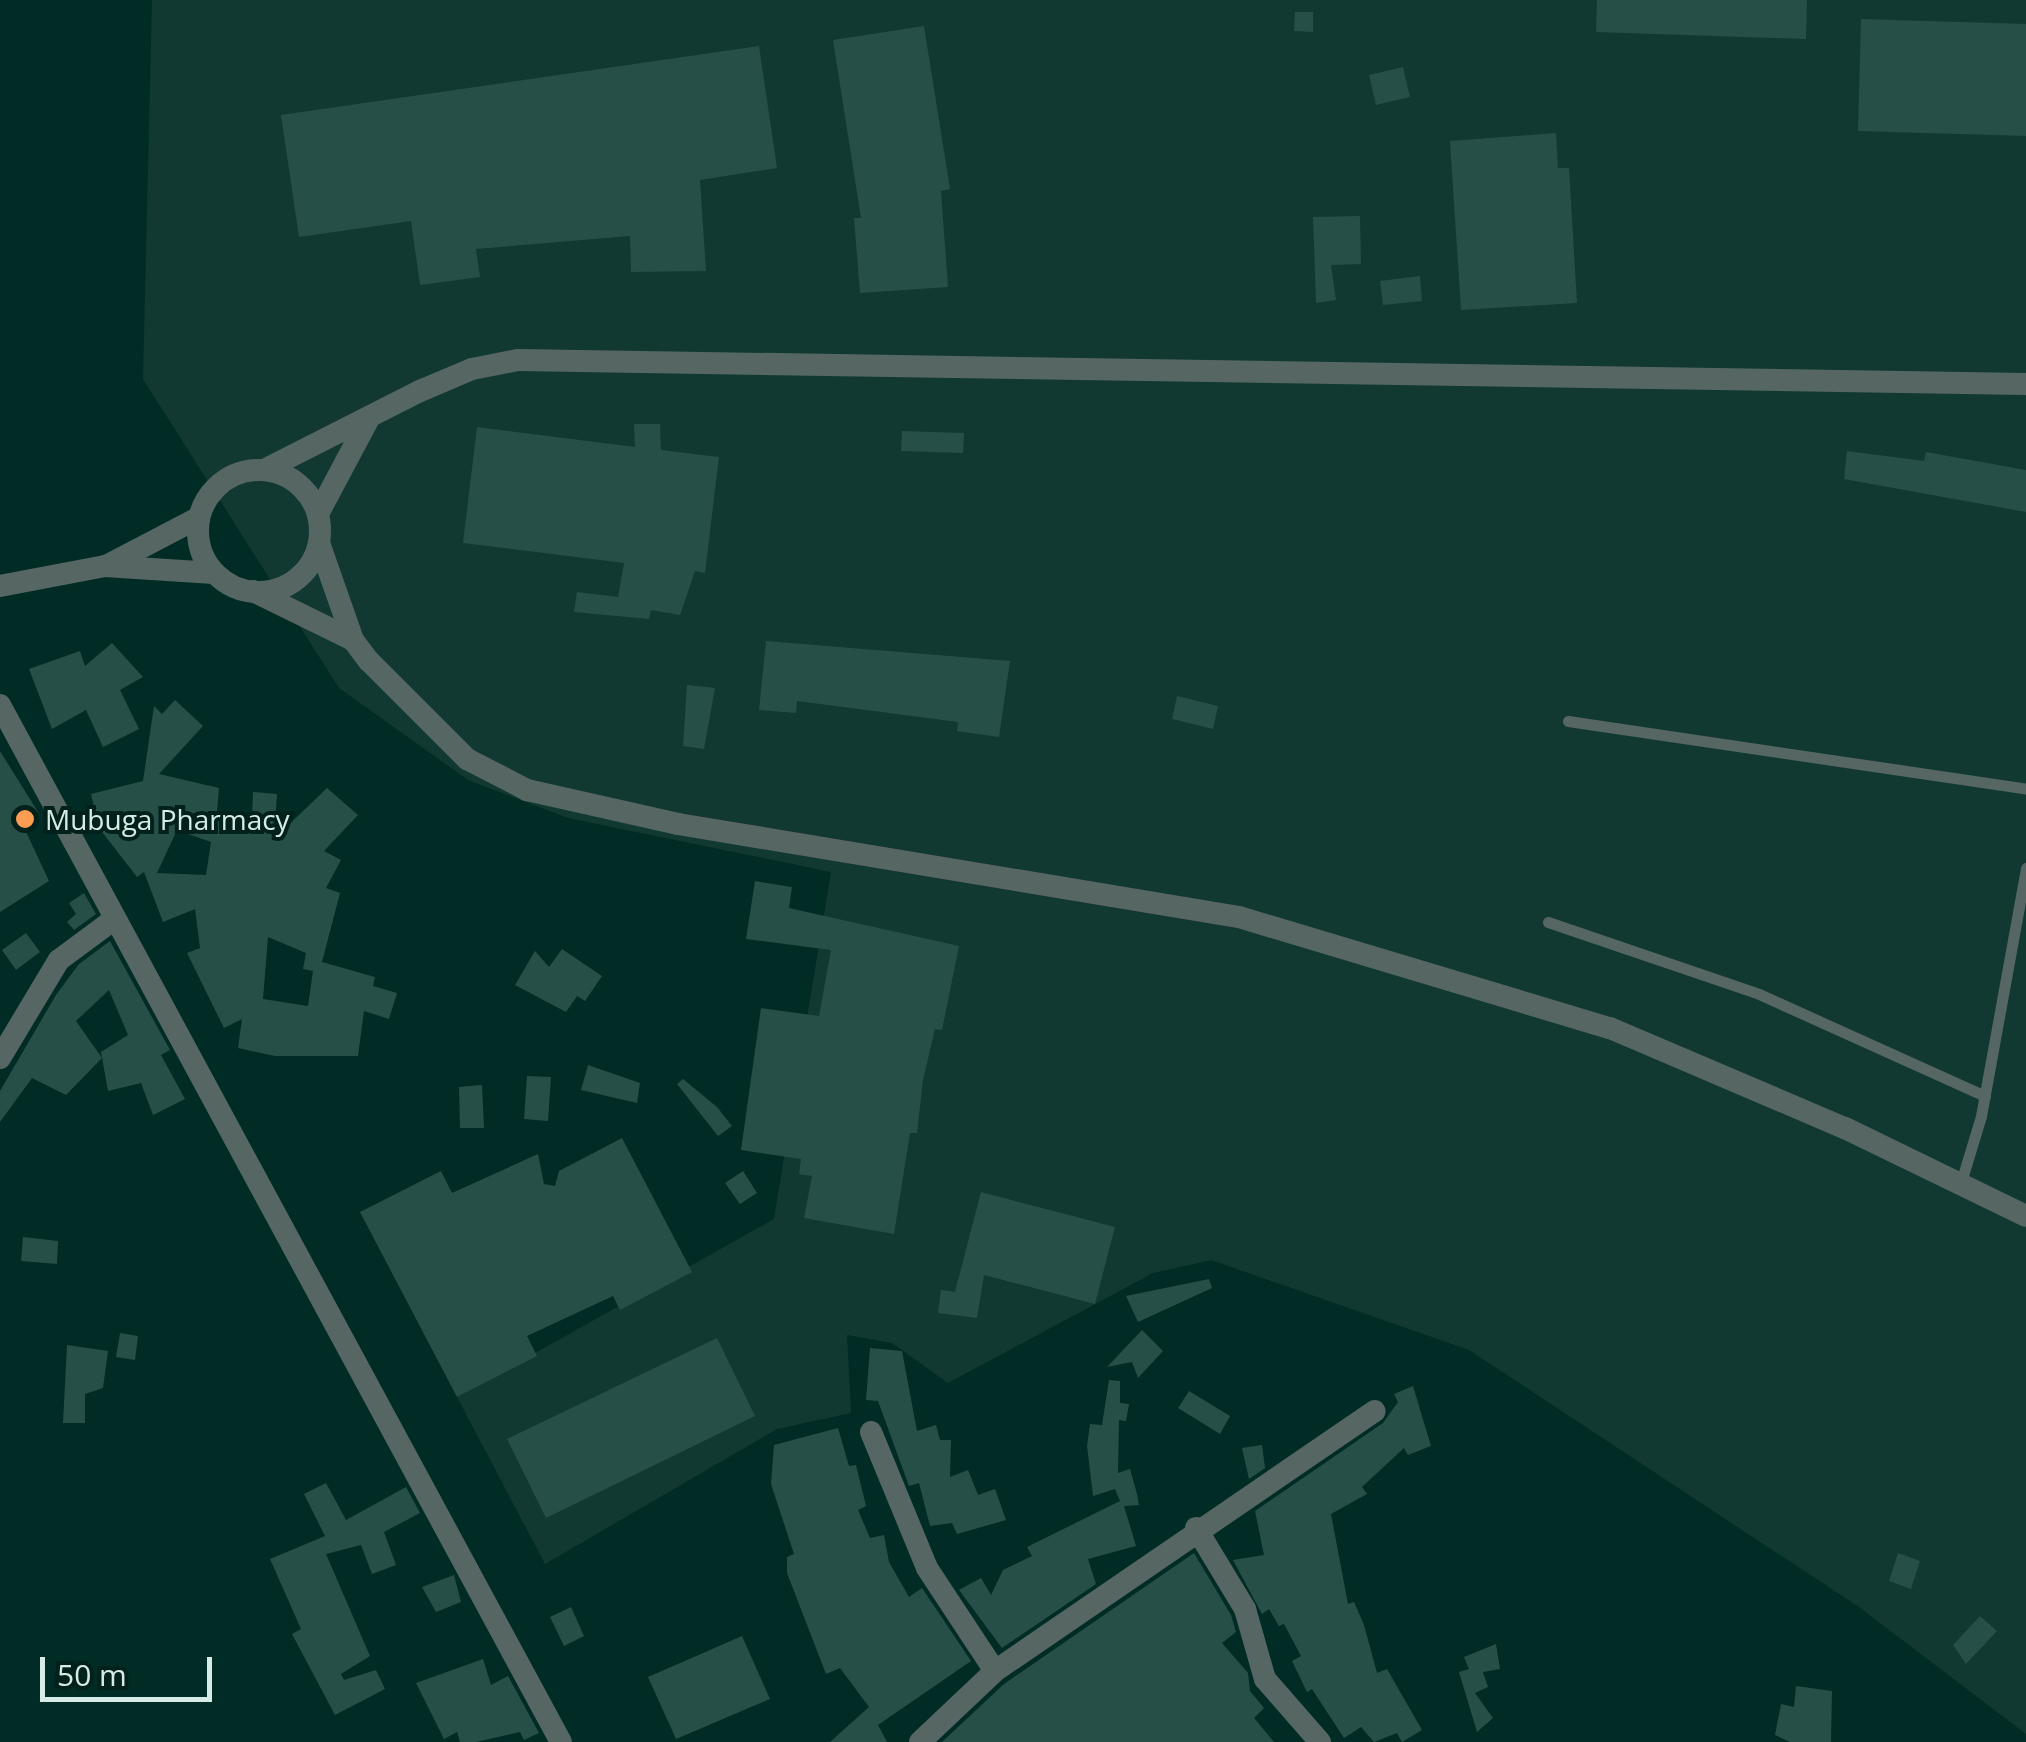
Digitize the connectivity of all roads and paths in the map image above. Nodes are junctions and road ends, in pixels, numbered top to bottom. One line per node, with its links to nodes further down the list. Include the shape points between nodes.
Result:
1 (2026, 384): 2 (street, via 518,360 472,369)
2 (370, 418): 3 (street); 4 (street)
3 (264, 470): 4 (street, via 304,488); 5 (street, via 222,481)
4 (318, 514): 6 (street)
5 (198, 518): 7 (street); 8 (street, via 199,547)
6 (319, 543): 10 (street, via 295,580); 11 (street)
7 (105, 566): 8 (street); 9 (street)
8 (214, 573): 10 (street)
9 (0, 586)
10 (253, 592): 11 (street)
11 (352, 640): 20 (street, via 467,759 527,790 678,824 1239,916 1610,1028)
12 (0, 705): 16 (street)
13 (1568, 721): 14 (lane)
14 (2026, 788)
15 (2026, 868): 19 (lane)
16 (113, 920): 18 (street, via 59,960); 26 (street)
17 (1548, 922): 19 (lane, via 1759,994)
18 (0, 1058)
19 (1985, 1096): 20 (lane)
20 (1961, 1182): 21 (street)
21 (2026, 1216)
22 (1375, 1410): 24 (street)
23 (871, 1432): 25 (street, via 927,1568)
24 (1196, 1528): 25 (street, via 1081,1618); 28 (street, via 1245,1608 1266,1679)
25 (995, 1671): 27 (street)
26 (561, 1742)
27 (920, 1742)
28 (1320, 1742)

